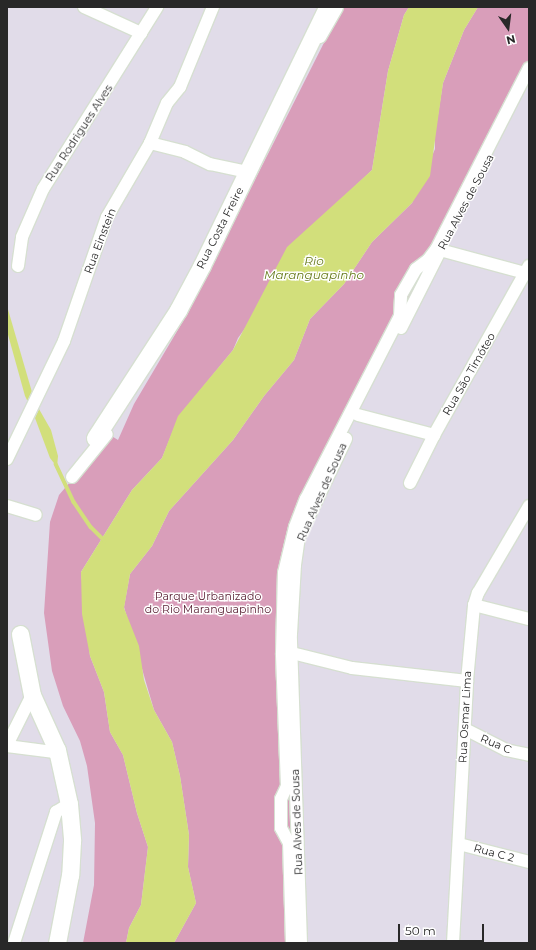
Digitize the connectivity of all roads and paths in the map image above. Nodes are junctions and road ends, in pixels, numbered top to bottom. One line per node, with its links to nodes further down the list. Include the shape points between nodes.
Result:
1 (84, 7): 6 (street)
2 (157, 7): 6 (street, Rua Rodrigues Alves)
3 (212, 7): 9 (street, Rua Einstein, via 180,87 167,104)
4 (327, 7): 10 (main road, Rua Costa Freire)
5 (337, 7): 18 (street, via 183,313 107,434)
6 (141, 33): 12 (street, Rua Rodrigues Alves, via 43,189 22,237)
7 (529, 68): 38 (street, via 436,248 428,260 416,269 401,295 400,316 306,499 294,528 284,573 282,653 287,786 280,799 281,828 289,843)
8 (529, 85): 11 (street, Rua Alves de Sousa)
9 (150, 143): 10 (street, via 185,152 216,166); 17 (street, Rua Einstein, via 107,217 64,341)
10 (248, 172): 16 (main road, Rua Costa Freire, via 178,310)
11 (440, 250): 13 (street); 14 (street, Rua Alves de Sousa)
12 (18, 266)
13 (528, 271): 15 (street, Rua São Timóteo)
14 (358, 415): 15 (street); 26 (street, Rua Alves de Sousa, via 299,538)
15 (434, 435): 19 (street, Rua São Timóteo)
16 (95, 438)
17 (7, 459)
18 (72, 477)
19 (410, 483)
20 (7, 506): 22 (street)
21 (529, 506): 23 (street, Rua Osmar Lima, via 478,593)
22 (36, 515)
23 (474, 605): 24 (street); 27 (street, Rua Osmar Lima)
24 (529, 619)
25 (20, 634): 28 (main road)
26 (292, 654): 27 (street, via 352,668); 39 (street, Rua Alves de Sousa)
27 (467, 682): 29 (street, Rua Osmar Lima)
28 (32, 696): 30 (street); 31 (main road)
29 (465, 729): 32 (street, Rua C, via 506,750); 34 (street, Rua Osmar Lima)
30 (7, 745): 31 (street, via 53,752)
31 (57, 750): 33 (main road)
32 (529, 755)
33 (69, 804): 36 (street, via 56,812); 37 (main road, via 72,841 70,875)
34 (459, 844): 35 (street, Rua C 2); 40 (street, Rua Osmar Lima)
35 (529, 862)
36 (14, 943)
37 (57, 943)
38 (292, 943)
39 (301, 943)
40 (453, 943)

